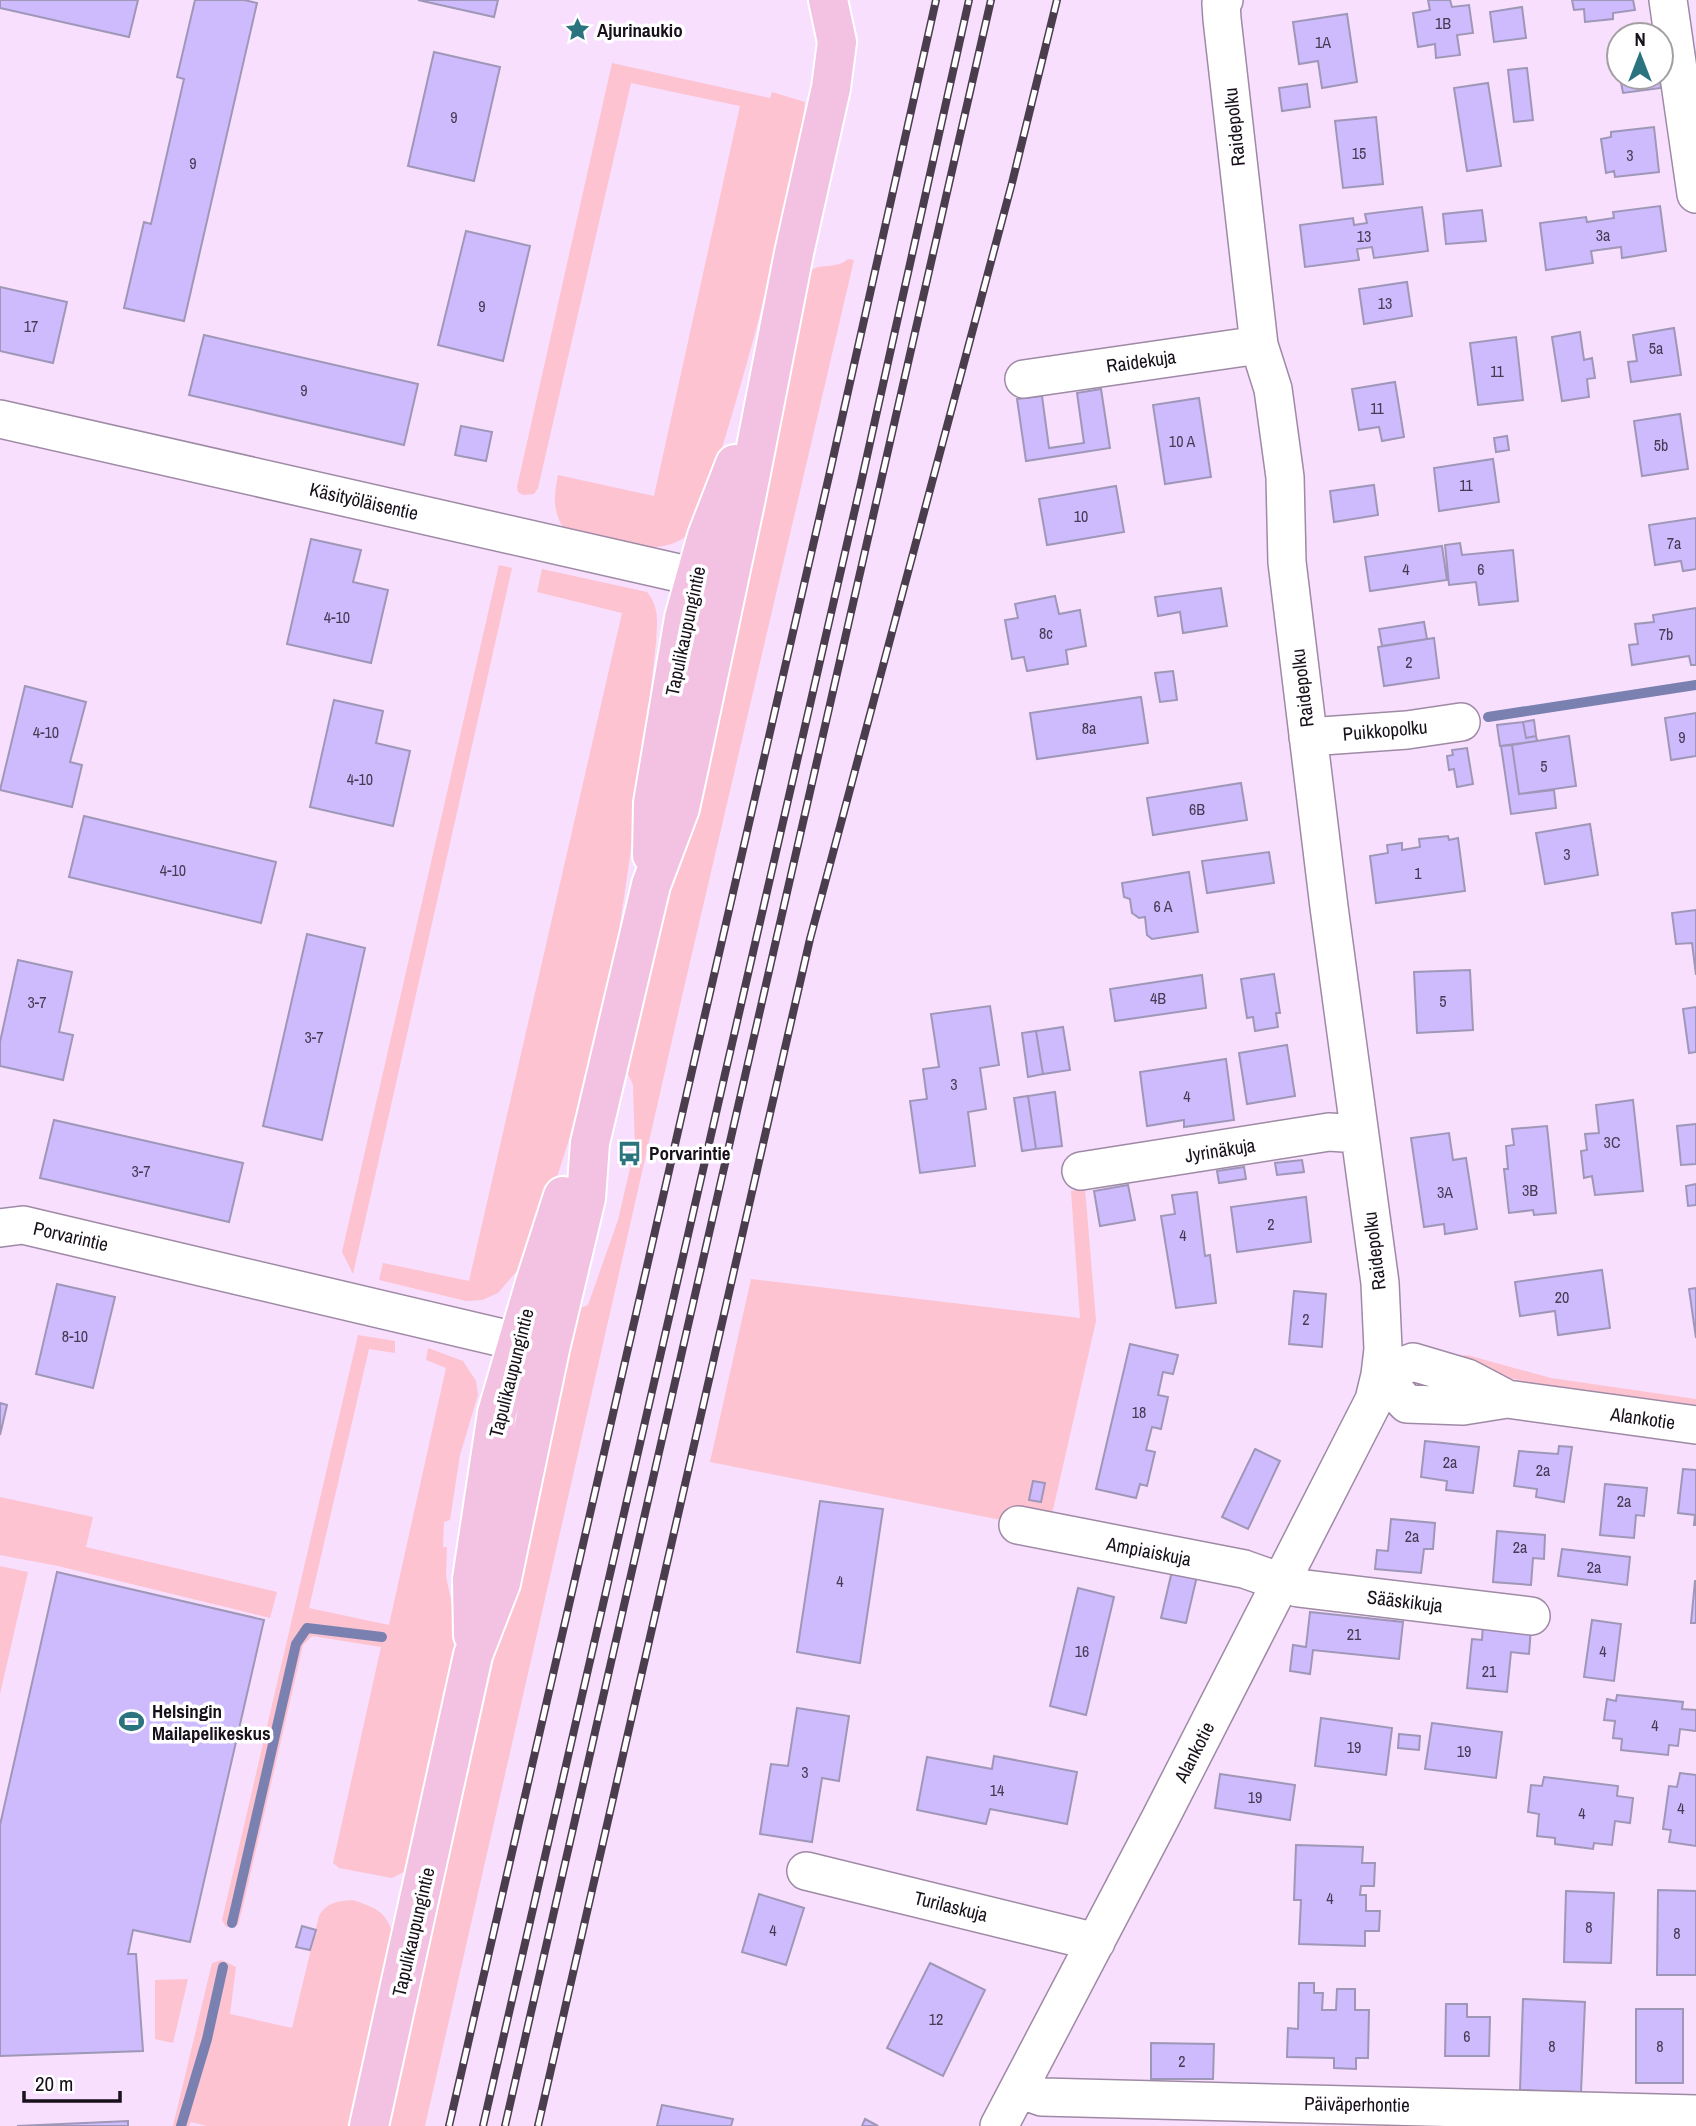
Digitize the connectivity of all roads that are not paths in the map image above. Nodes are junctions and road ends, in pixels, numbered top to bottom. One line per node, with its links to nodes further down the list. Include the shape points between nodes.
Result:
1 (828, 0): 5 (main road, Tapulikaupungintie)
2 (858, 0): 5 (main road, Tapulikaupungintie)
3 (1668, 0): 6 (street)
4 (1222, 1): 7 (street, Raidepolku)
5 (837, 42): 10 (main road, Tapulikaupungintie, via 767,388)
6 (1696, 194)
7 (1259, 345): 8 (street, Raidekuja); 12 (street, Raidepolku, via 1273,389 1284,477 1287,562)
8 (1024, 379)
9 (0, 419): 10 (street, Käsityöläisentie)
10 (711, 581): 16 (main road, Tapulikaupungintie, via 680,808 651,885 590,1143 564,1194)
11 (1461, 722): 12 (street, Puikkopolku)
12 (1308, 737): 13 (street, Raidepolku)
13 (1359, 1134): 14 (street, Jyrinäkuja, via 1329,1132); 17 (street, Raidepolku, via 1380,1283)
14 (1081, 1171)
15 (0, 1228): 16 (street, Porvarintie, via 23,1224)
16 (534, 1346): 26 (main road, Tapulikaupungintie, via 497,1413 472,1579 473,1655)
17 (1380, 1375): 18 (street, Alankotie, via 1407,1404 1463,1406 1507,1399); 20 (street, Alankotie, via 1374,1400)
18 (1696, 1425)
19 (1018, 1525): 20 (street, Ampiaiskuja, via 1244,1569)
20 (1279, 1582): 21 (street, Sääskikuja); 23 (street, Alankotie)
21 (1531, 1616)
22 (806, 1871): 23 (street, Turilaskuja)
23 (1096, 1942): 24 (street, Alankotie)
24 (1019, 2088): 25 (street, Päiväperhontie, via 1042,2097); 27 (street, Alankotie)
25 (1696, 2114)
26 (369, 2126)
27 (999, 2126)

